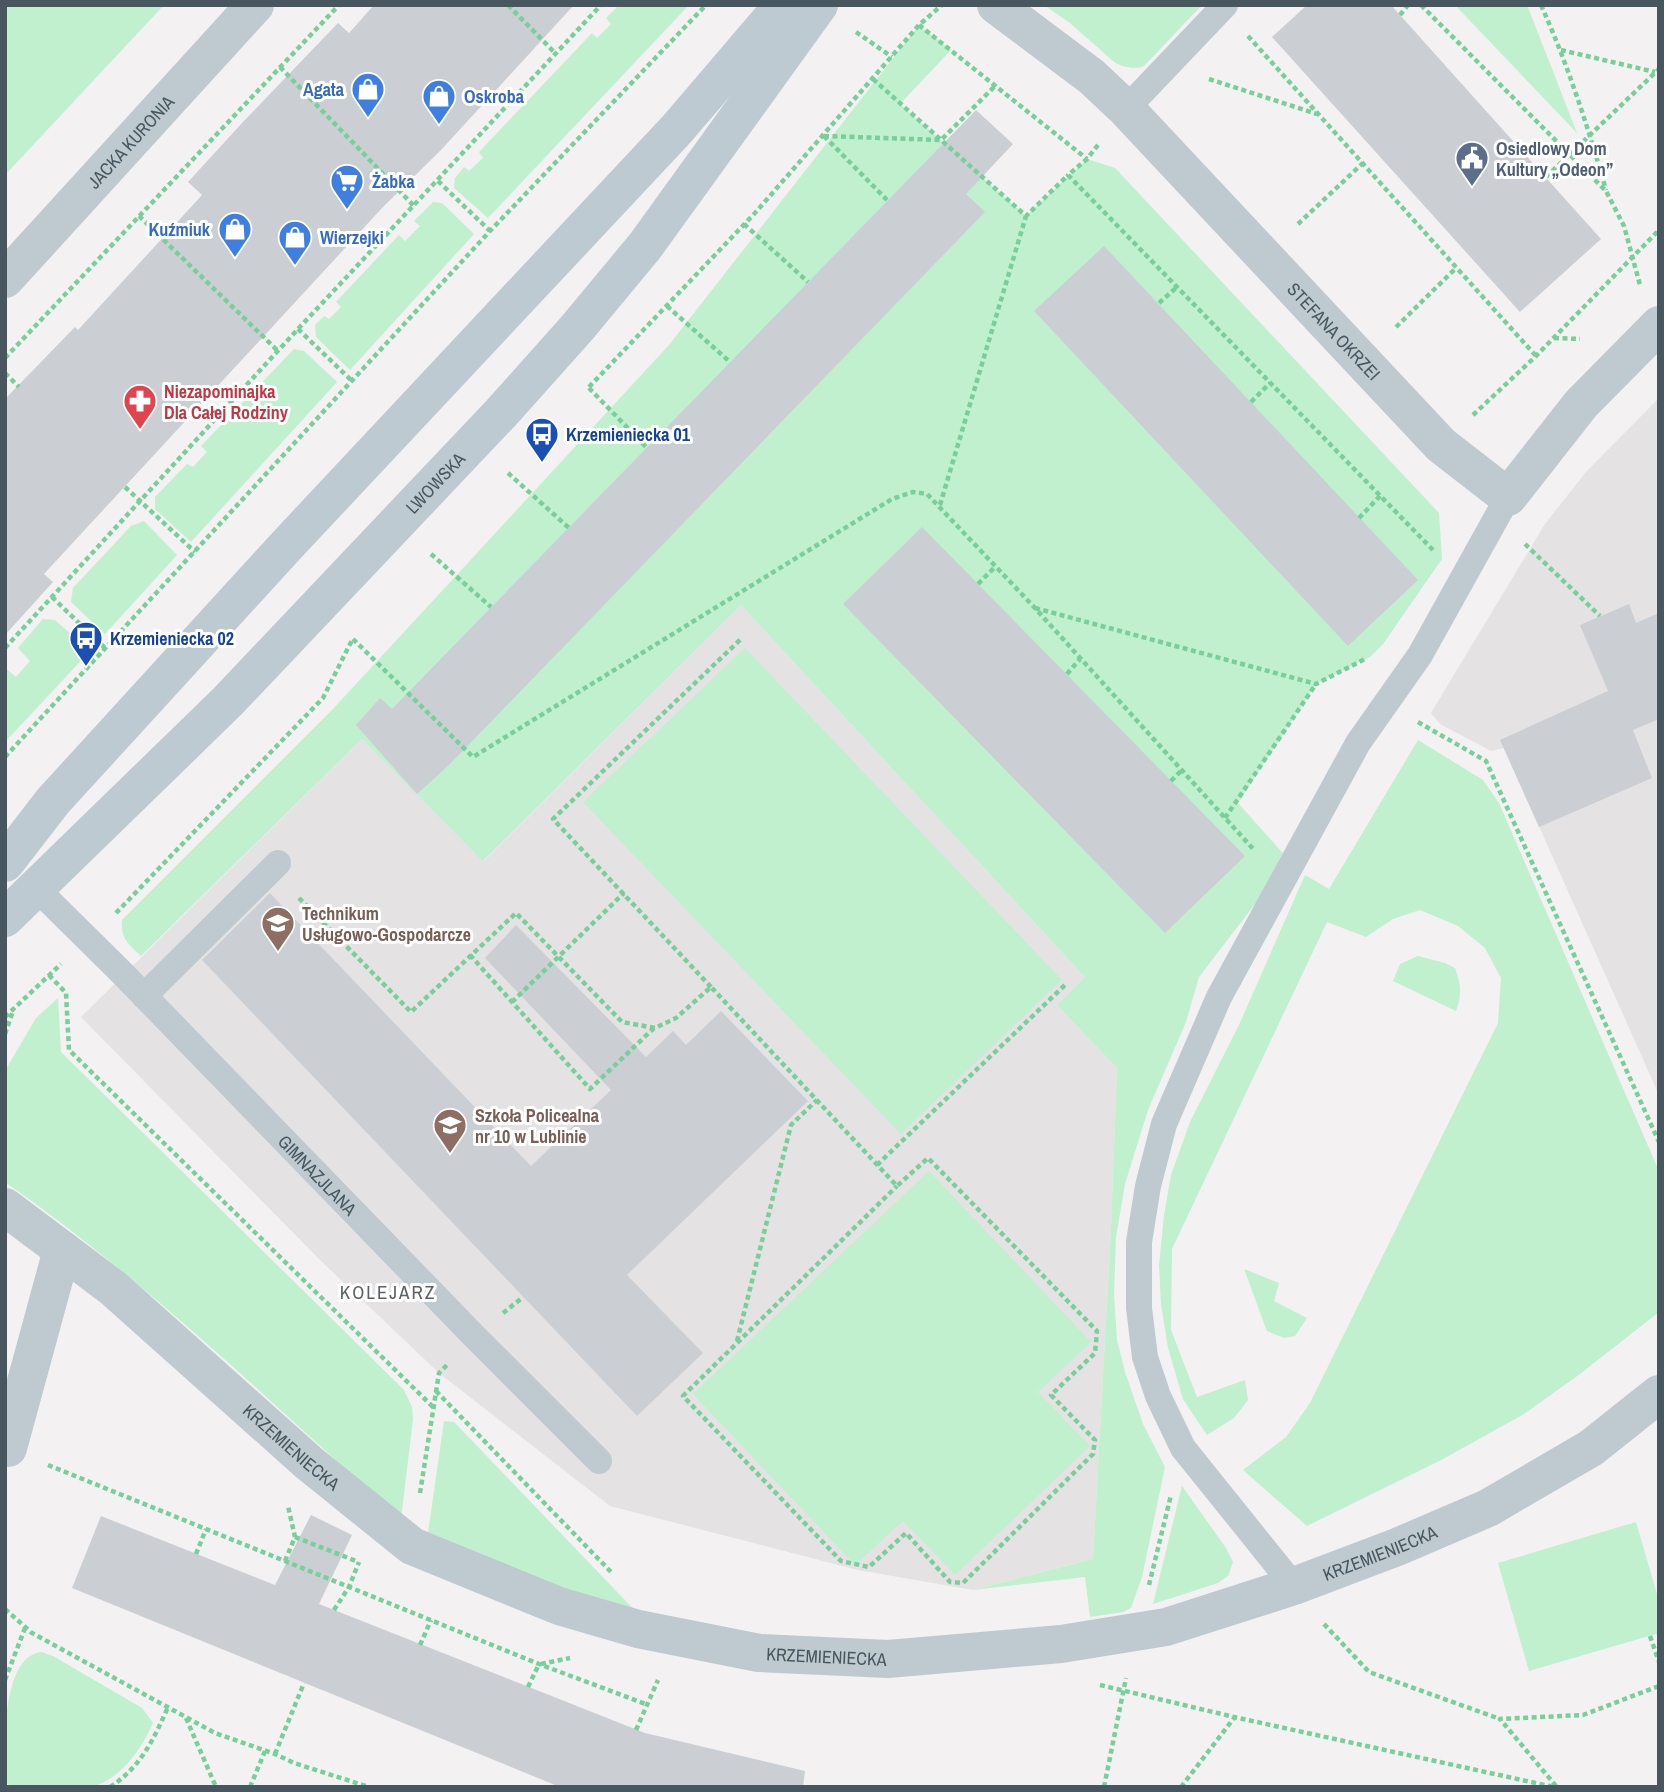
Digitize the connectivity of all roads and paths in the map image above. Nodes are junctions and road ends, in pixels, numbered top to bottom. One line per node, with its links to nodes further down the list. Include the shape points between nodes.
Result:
1 (254, 5): 45 (street, JACKA KURONIA)
2 (338, 5): 19 (path)
3 (508, 5): 17 (path)
4 (601, 5): 17 (path)
5 (706, 5): 42 (path)
6 (783, 5): 100 (street, via 677,129 53,801)
7 (819, 5): 103 (street, LWOWSKA, via 645,246 577,328 228,701)
8 (942, 5): 15 (path)
9 (996, 5): 23 (street, STEFANA OKRZEI)
10 (1408, 5): 14 (path)
11 (1420, 5): 28 (path)
12 (1542, 5): 16 (path)
13 (1224, 7): 18 (lane); 24 (path)
14 (1400, 15)
15 (919, 25): 21 (path); 22 (path)
16 (1561, 50): 20 (path); 25 (path)
17 (556, 54): 33 (path)
18 (1167, 65): 23 (lane); 24 (path)
19 (280, 67): 36 (path); 37 (path)
20 (1657, 71): 25 (path)
21 (873, 79): 26 (path); 27 (path)
22 (995, 86): 27 (path); 29 (path)
23 (1126, 108): 29 (path); 64 (street, STEFANA OKRZEI)
24 (1318, 114): 30 (path)
25 (1590, 134): 28 (path); 34 (path)
26 (823, 136): 27 (path); 35 (path); 39 (path)
27 (942, 141): 38 (path)
28 (1571, 154): 32 (path); 34 (path)
29 (1087, 159): 31 (path)
30 (1363, 163): 40 (path); 44 (path)
31 (1068, 175): 38 (path); 47 (path)
32 (1546, 177)
33 (438, 181): 36 (path); 42 (path)
34 (1606, 191): 43 (path, via 1624,226)
35 (887, 200)
36 (414, 206): 52 (path)
37 (139, 216): 53 (path); 55 (path)
38 (1026, 216): 73 (path)
39 (744, 224): 46 (path); 49 (path)
40 (1298, 224)
41 (1659, 230): 43 (path)
42 (490, 231): 58 (path)
43 (1631, 257): 54 (path)
44 (1456, 268): 51 (path); 54 (path)
45 (5, 279)
46 (808, 282)
47 (1177, 287): 48 (path); 59 (path)
48 (1159, 303)
49 (667, 306): 56 (path); 61 (path)
50 (1659, 325): 71 (street, via 1581,404)
51 (1396, 327)
52 (298, 329): 53 (path); 58 (path)
53 (278, 351): 72 (path)
54 (1535, 356): 64 (path)
55 (5, 358)
56 (730, 362)
57 (5, 373): 60 (path)
58 (351, 380): 77 (path)
59 (1270, 383): 63 (path); 70 (path)
60 (19, 387)
61 (589, 388): 62 (path); 65 (path)
62 (580, 397)
63 (1251, 402)
64 (1441, 445): 71 (street, STEFANA OKRZEI)
65 (647, 448)
66 (517, 463): 67 (path)
67 (508, 473): 68 (path); 75 (path)
68 (502, 480)
69 (125, 487): 72 (path)
70 (1380, 496): 74 (path); 78 (path)
71 (1508, 497): 91 (lane)
72 (140, 500): 77 (path); 82 (path)
73 (939, 506): 80 (path); 88 (path, via 928,494 913,492 892,499 473,757)
74 (1359, 518)
75 (569, 528)
76 (1519, 540): 85 (path)
77 (194, 552): 90 (path)
78 (1442, 559)
79 (422, 563): 83 (path, via 431,554)
80 (996, 566): 81 (path); 84 (path)
81 (978, 584)
82 (52, 597): 89 (path); 90 (path)
83 (491, 607)
84 (1034, 607): 92 (path); 94 (path)
85 (1600, 616)
86 (360, 631): 88 (path)
87 (742, 638): 104 (path, via 553,819)
88 (352, 639): 106 (path, via 323,698)
89 (5, 648)
90 (106, 649): 96 (path)
91 (1420, 655): 94 (path, via 1383,644 1370,657); 102 (lane, via 1358,743)
92 (1080, 659): 93 (path); 97 (path)
93 (1067, 674)
94 (1316, 684): 99 (path)
95 (1413, 719): 119 (path, via 1486,761)
96 (5, 757)
97 (1181, 771): 98 (path); 99 (path)
98 (1171, 781)
99 (1225, 818): 102 (path)
100 (5, 863)
101 (275, 867): 107 (path, via 411,1012); 112 (lane)
102 (1282, 880): 128 (lane, via 1219,997 1164,1124 1148,1186 1139,1242 1145,1357 1157,1396)
103 (36, 888): 105 (street, LWOWSKA); 106 (lane, GIMNAZJLANA)
104 (624, 893): 108 (path); 111 (path)
105 (5, 918)
106 (87, 940): 109 (path); 112 (lane, GIMNAZJLANA)
107 (470, 955): 108 (path, via 516,913); 113 (path)
108 (557, 956): 113 (path); 116 (path, via 622,1022)
109 (49, 975): 114 (path); 131 (path, via 66,993 69,1050 433,1408)
110 (1065, 985): 120 (path)
111 (710, 987): 116 (path, via 676,1018); 118 (path)
112 (144, 996): 129 (lane, GIMNAZJLANA)
113 (512, 1002): 116 (path, via 590,1089)
114 (13, 1009): 115 (path); 117 (path)
115 (5, 1017)
116 (655, 1028)
117 (5, 1034)
118 (817, 1100): 120 (path); 124 (path, via 791,1125)
119 (1659, 1142)
120 (877, 1165): 121 (path)
121 (897, 1186): 124 (path); 124 (path, via 928,1158 1097,1331 1096,1353 1051,1395 1095,1440 1093,1454 963,1583 950,1582 906,1533 869,1567 841,1561 682,1396)
122 (5, 1207): 123 (street, KRZEMIENIECKA)
123 (62, 1250): 127 (street); 131 (street, KRZEMIENIECKA, via 113,1288 309,1463)
124 (737, 1342)
125 (436, 1391): 134 (path)
126 (1659, 1394): 135 (street, KRZEMIENIECKA, via 1591,1448 1488,1508)
127 (8, 1448): 130 (path)
128 (1183, 1448): 135 (lane); 141 (path)
129 (599, 1461)
130 (206, 1529): 132 (path); 133 (path)
131 (412, 1546): 141 (street, KRZEMIENIECKA, via 559,1605 638,1629 759,1653 888,1659 1061,1644)
132 (196, 1554)
133 (285, 1562): 136 (path); 136 (path, via 295,1536 359,1562)
134 (617, 1578)
135 (1294, 1586): 141 (street, KRZEMIENIECKA, via 1166,1627); 154 (path, via 1369,1672)
136 (349, 1587): 138 (path); 139 (path)
137 (5, 1609): 140 (path)
138 (334, 1610)
139 (431, 1620): 143 (path); 145 (path)
140 (25, 1628): 146 (path); 151 (path)
141 (1138, 1631): 150 (path)
142 (1650, 1636): 144 (path)
143 (420, 1645)
144 (1659, 1662)
145 (539, 1664): 148 (path); 155 (path, via 649,1705)
146 (5, 1680)
147 (304, 1683): 157 (path)
148 (528, 1686)
149 (1659, 1686): 154 (path, via 1583,1715)
150 (1122, 1690): 152 (path); 162 (path)
151 (168, 1707): 153 (path); 158 (path, via 137,1765)
152 (1234, 1717): 163 (path); 164 (path)
153 (186, 1718): 156 (path); 159 (path)
154 (1500, 1719): 164 (path)
155 (636, 1730)
156 (265, 1751): 157 (path); 160 (path)
157 (275, 1754): 161 (path)
158 (110, 1787)
159 (216, 1787)
160 (250, 1787)
161 (369, 1787)
162 (1104, 1787)
163 (1181, 1787)
164 (1555, 1787)

